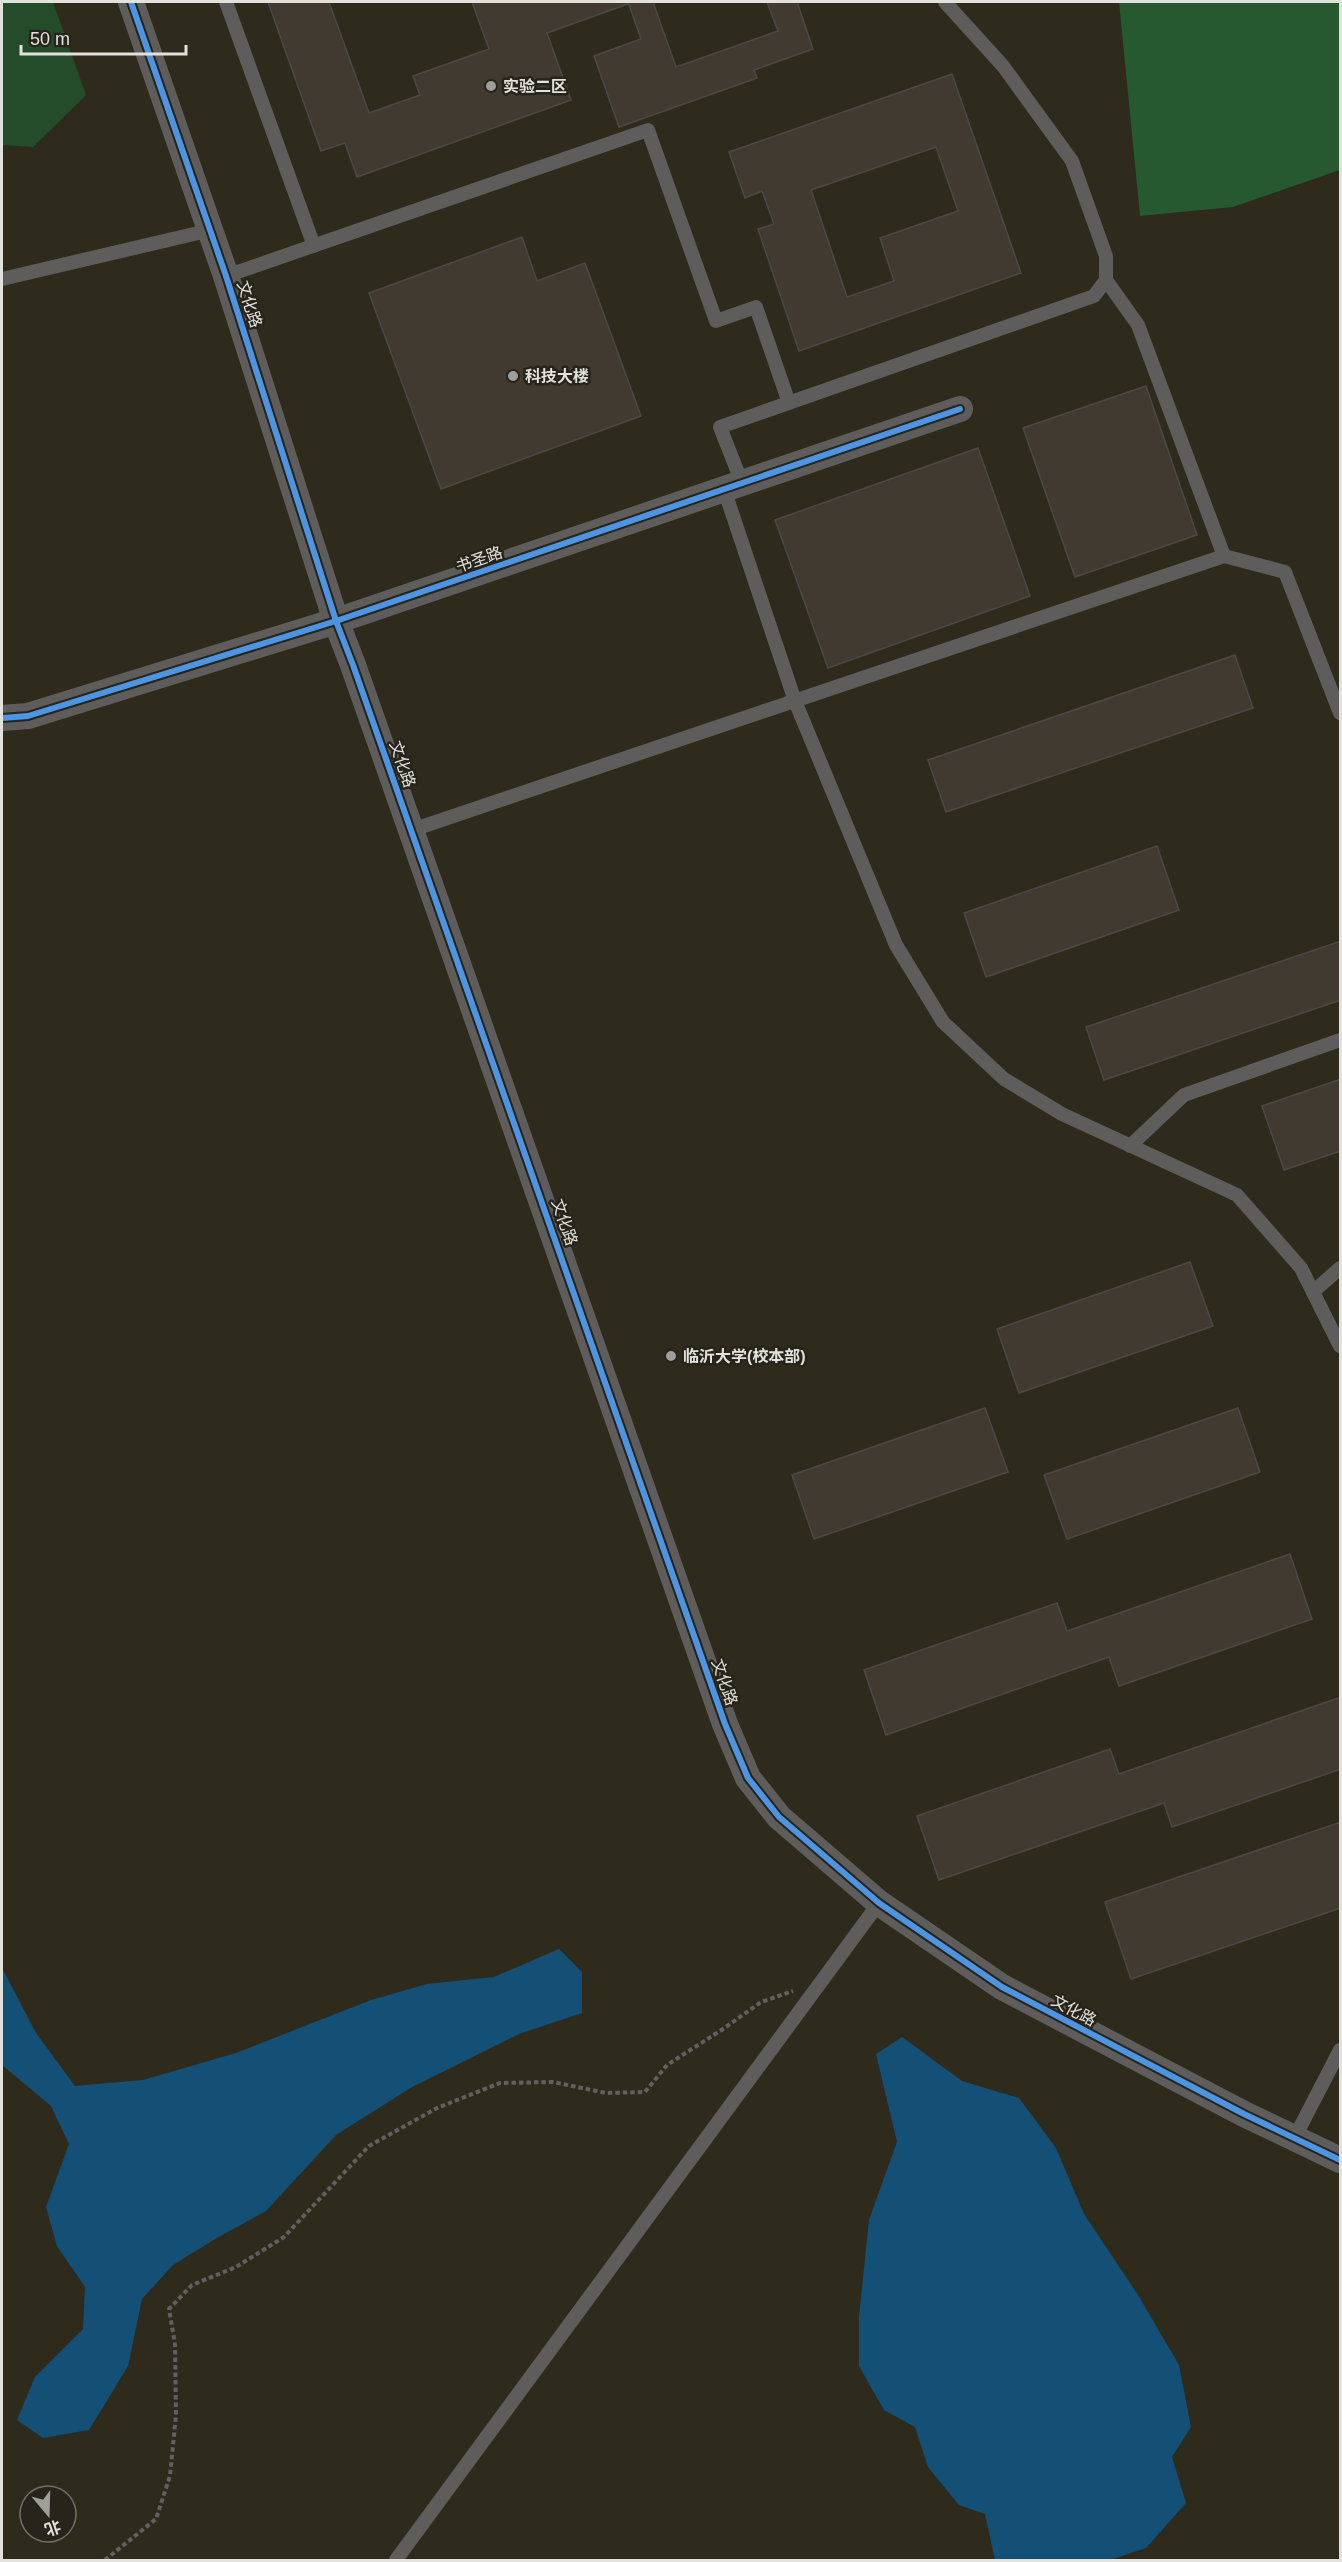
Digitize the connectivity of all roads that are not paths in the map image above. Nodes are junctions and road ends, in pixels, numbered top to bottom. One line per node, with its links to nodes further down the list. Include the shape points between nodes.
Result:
1 (131, 2): 4 (street, 文化路)
2 (226, 2): 5 (lane)
3 (945, 2): 8 (lane, via 1003,66 1072,161 1106,256)
4 (211, 230): 6 (street, 文化路); 7 (lane)
5 (314, 246): 6 (lane); 9 (lane, via 648,130 716,321 756,307)
6 (226, 276): 13 (street, 文化路)
7 (2, 279)
8 (1106, 280): 9 (lane, via 1095,296); 12 (lane, via 1138,325)
9 (789, 403): 11 (lane, via 720,427)
10 (960, 409): 11 (street, 书圣路)
11 (733, 486): 13 (street, 书圣路); 14 (lane)
12 (1224, 556): 14 (lane); 15 (lane, via 1285,572)
13 (336, 621): 16 (street, 书圣路, via 28,716); 17 (street, 文化路)
14 (795, 701): 17 (lane); 19 (lane, via 896,945 943,1022 1004,1079 1062,1114)
15 (1341, 713)
16 (2, 718)
17 (412, 830): 23 (street, 文化路, via 725,1724 748,1778 779,1816)
18 (1341, 1040): 19 (lane, via 1184,1095)
19 (1130, 1146): 21 (lane, via 1237,1195 1301,1268)
20 (1341, 1268): 21 (lane)
21 (1313, 1292): 22 (lane)
22 (1341, 1346)
23 (879, 1903): 25 (street, 文化路, via 1002,1987); 27 (lane)
24 (1341, 2050): 25 (lane)
25 (1295, 2137): 26 (street, 文化路)
26 (1341, 2160)
27 (396, 2560)

